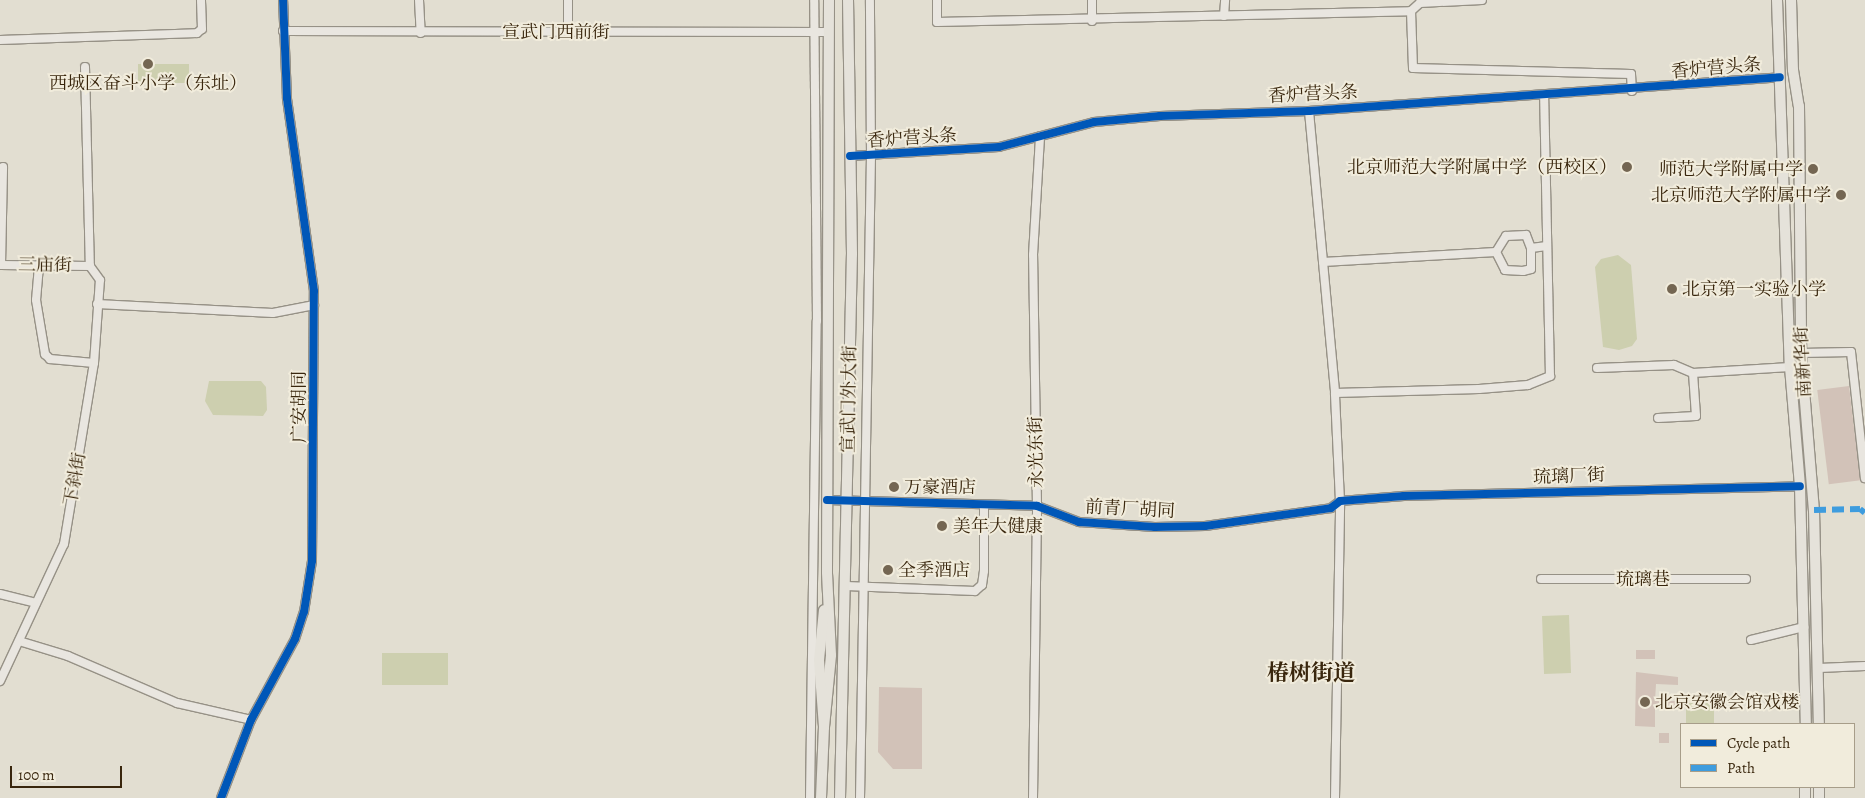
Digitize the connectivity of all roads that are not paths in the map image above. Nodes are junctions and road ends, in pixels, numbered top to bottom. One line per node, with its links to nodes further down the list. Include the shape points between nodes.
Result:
1 (201, 0): 24 (street, via 202,29 197,33)
2 (283, 0): 19 (street, 广安胡同)
3 (419, 0): 23 (street)
4 (568, 0): 20 (street)
5 (814, 0): 21 (street)
6 (829, 0): 22 (main road, 宣武门外大街)
7 (848, 0): 32 (main road, 宣武门外大街)
8 (870, 0): 31 (street)
9 (937, 0): 18 (street, via 936,22)
10 (1092, 0): 18 (street)
11 (1224, 0): 17 (street)
12 (1482, 0): 15 (street)
13 (1777, 0): 26 (main road, 南新华街)
14 (1791, 0): 43 (main road, 南新华街, via 1793,70 1800,106)
15 (1420, 1): 16 (street)
16 (1411, 11): 17 (street); 27 (street, via 1413,68 1630,74)
17 (1224, 16): 18 (street)
18 (1092, 21)
19 (283, 31): 23 (street, 宣武门西前街); 42 (street, 广安胡同, via 287,98)
20 (568, 32): 21 (street, 宣武门西前街); 23 (street, 宣武门西前街)
21 (816, 32): 22 (street, 宣武门西前街); 74 (street)
22 (829, 32): 52 (main road, 宣武门外大街)
23 (421, 33)
24 (0, 40)
25 (85, 67): 40 (street)
26 (1780, 78): 27 (street, 香炉营头条); 45 (main road, 南新华街)
27 (1632, 91): 28 (street, 香炉营头条)
28 (1544, 94): 29 (street, 香炉营头条); 34 (street)
29 (1308, 111): 30 (street, 香炉营头条, via 1131,118 1094,122); 37 (street)
30 (1040, 136): 31 (street, 香炉营头条, via 999,147); 57 (street, 永光东街, via 1033,255)
31 (871, 155): 32 (street, 香炉营头条); 54 (street)
32 (850, 156): 53 (main road, 宣武门外大街)
33 (3, 167): 38 (street)
34 (1547, 246): 35 (street); 48 (street, via 1550,376 1528,385 1479,389)
35 (1531, 248): 36 (street, via 1526,235 1506,236); 36 (street, via 1531,270 1523,271 1505,270)
36 (1496, 252): 37 (street)
37 (1323, 262): 48 (street)
38 (0, 264): 39 (street, 三庙街)
39 (39, 266): 40 (street, 三庙街); 44 (street, via 36,300 45,354 50,358)
40 (90, 266): 41 (street, 下斜街, via 100,280)
41 (97, 304): 42 (street, via 264,312); 44 (street, 下斜街)
42 (314, 305): 70 (street, 广安胡同, via 310,586 295,639)
43 (1801, 353): 50 (street, via 1851,352); 68 (main road, 南新华街, via 1814,510)
44 (94, 363): 63 (street, 下斜街, via 64,544)
45 (1790, 367): 47 (street); 51 (main road, 南新华街)
46 (1597, 368): 47 (street, via 1674,365)
47 (1693, 373): 49 (street, via 1696,416)
48 (1335, 393): 55 (street)
49 (1658, 418)
50 (1865, 478)
51 (1800, 486): 55 (street, 琉璃厂街); 64 (main road, 南新华街)
52 (827, 500): 53 (street, 前青厂胡同); 75 (main road, 宣武门外大街, via 831,655)
53 (847, 501): 54 (street, 前青厂胡同); 60 (main road, 宣武门外大街)
54 (866, 501): 56 (street, 前青厂胡同); 61 (street)
55 (1340, 501): 57 (street, 前青厂胡同, via 1331,508 1205,526 1165,527 1080,522); 79 (street)
56 (984, 505): 57 (street, 前青厂胡同); 61 (street, via 984,570 982,585 975,591)
57 (1037, 506): 78 (street, 永光东街)
58 (1746, 579): 59 (street, 琉璃巷)
59 (1540, 580)
60 (846, 586): 61 (street); 76 (main road, 宣武门外大街)
61 (864, 587): 77 (street)
62 (0, 594): 63 (street)
63 (36, 603): 66 (street, 下斜街)
64 (1804, 627): 65 (street); 71 (main road, 南新华街)
65 (1751, 640)
66 (19, 641): 69 (street, 下斜街); 70 (street, via 68,656 177,703)
67 (1865, 666): 68 (street)
68 (1819, 668): 72 (main road, 南新华街)
69 (0, 681)
70 (251, 720): 73 (street, 广安胡同)
71 (1806, 723)
72 (1819, 723)
73 (221, 798)
74 (810, 798)
75 (821, 798)
76 (840, 798)
77 (860, 798)
78 (1033, 798)
79 (1335, 798)

